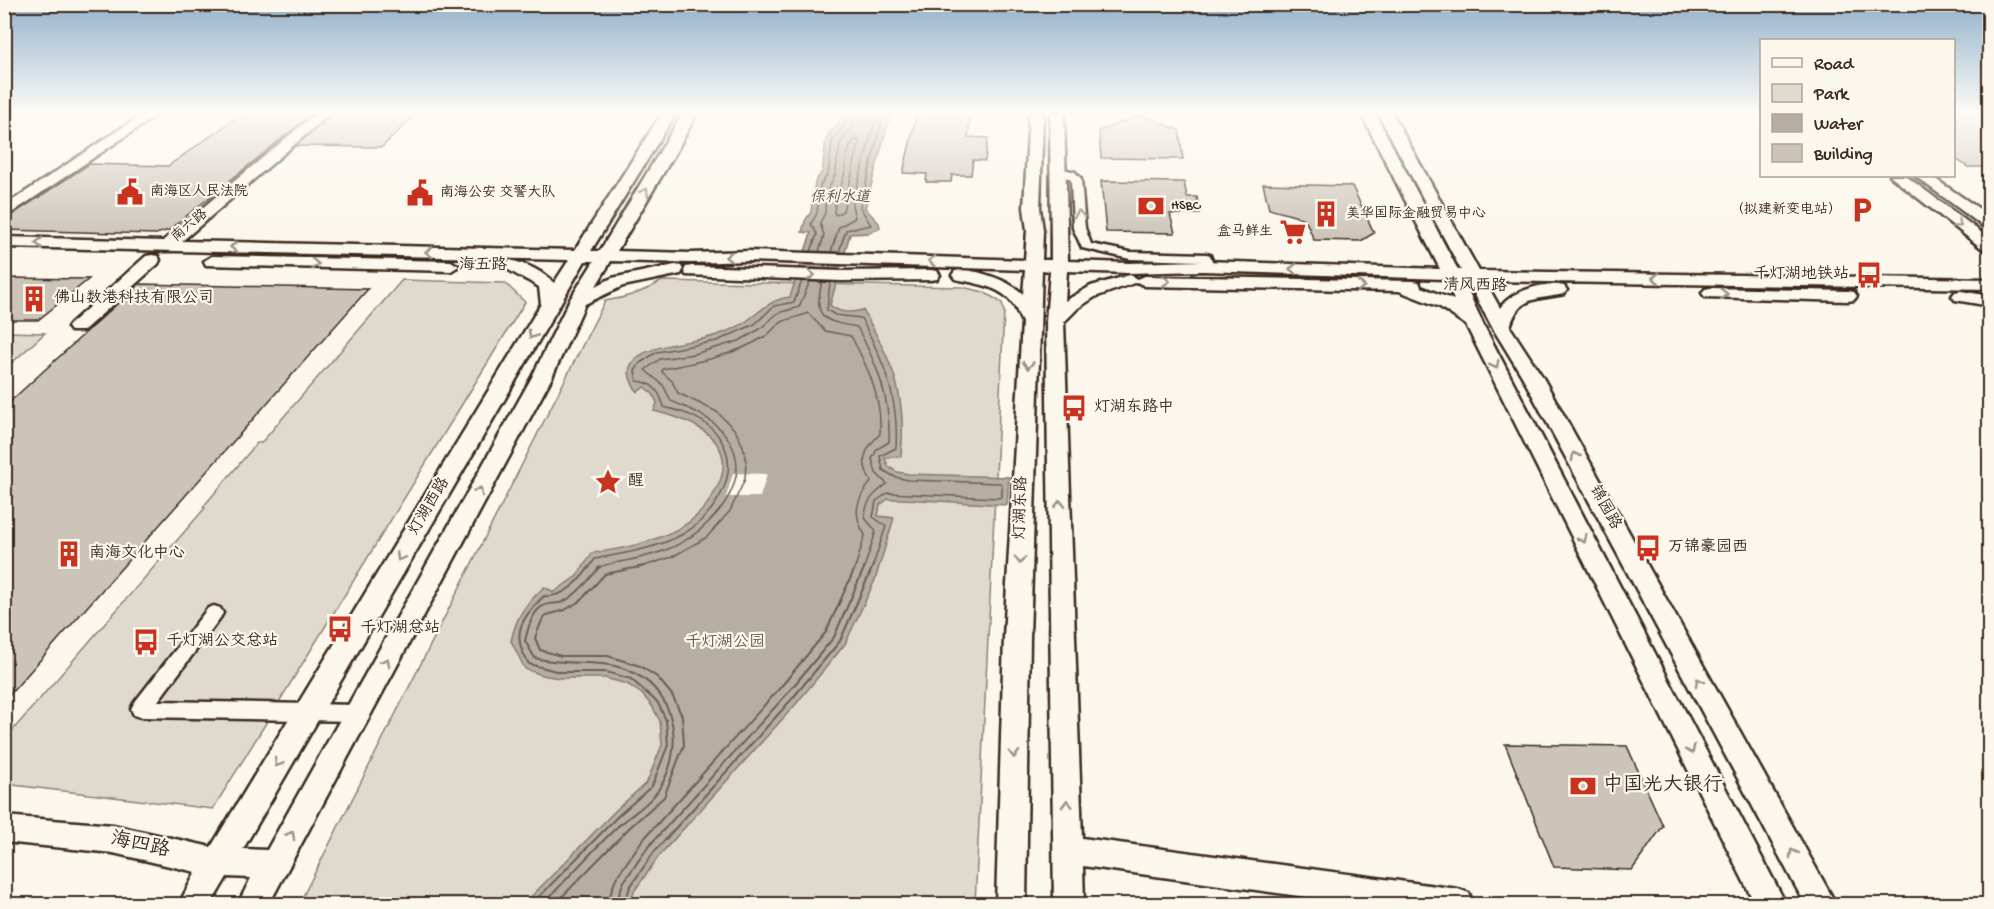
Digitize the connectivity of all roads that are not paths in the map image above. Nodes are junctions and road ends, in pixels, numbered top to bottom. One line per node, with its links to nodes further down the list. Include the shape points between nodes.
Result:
1 (90, 155): 16 (main road)
2 (274, 155): 25 (main road, 南六路)
3 (643, 155): 18 (main road, 灯湖西路)
4 (667, 155): 19 (main road, 灯湖西路, one-way to 4)
5 (1033, 155): 20 (main road, 灯湖东路)
6 (1060, 155): 9 (main road)
7 (1390, 155): 24 (main road, 锦园路)
8 (1410, 155): 23 (main road, 锦园路)
9 (1060, 171): 21 (main road); 33 (street, one-way to 9, via 1206,258 1131,255 1086,246 1079,228 1076,179)
10 (1892, 177): 14 (main road)
11 (1898, 177): 14 (main road)
12 (1923, 177): 15 (main road)
13 (1934, 177): 15 (main road)
14 (1913, 190): 26 (main road, one-way to 26)
15 (1953, 198): 17 (main road)
16 (4, 213)
17 (1989, 224)
18 (598, 228): 28 (main road, via 566,244); 30 (main road, 灯湖西路)
19 (624, 228): 31 (main road, 灯湖西路); 32 (main road, via 638,246)
20 (1035, 230): 34 (main road, via 1011,251); 35 (main road, 灯湖东路)
21 (1059, 231): 36 (main road); 38 (main road, via 1072,246)
22 (4, 242): 25 (main road, one-way to 22)
23 (1456, 242): 40 (main road, 锦园路); 41 (main road, via 1484,261)
24 (1437, 243): 39 (main road, via 1426,260); 40 (main road, 锦园路)
25 (166, 246): 28 (main road, one-way to 25)
26 (1989, 247)
27 (4, 256): 29 (main road, 海五路)
28 (514, 259): 29 (main road, 海五路, one-way to 28, via 390,266); 30 (main road, 海五路); 48 (main road, via 547,285)
29 (152, 260): 52 (main road)
30 (577, 261): 31 (main road, 海五路); 48 (main road, 灯湖西路)
31 (603, 262): 32 (main road, 海五路); 46 (main road, 灯湖西路)
32 (677, 264): 34 (main road, one-way to 32, via 788,257); 34 (main road, 海五路, one-way to 34, via 841,276); 46 (main road, via 618,282)
33 (1208, 266): 38 (main road, 清风西路); 39 (main road, 清风西路, one-way to 33)
34 (961, 268): 35 (main road, 清风西路); 49 (main road, via 1019,299)
35 (1032, 271): 36 (main road, 清风西路); 49 (main road, 灯湖东路)
36 (1058, 272): 38 (main road, 清风西路); 50 (main road)
37 (1989, 273): 42 (main road)
38 (1129, 274): 39 (main road, 清风西路, one-way to 39, via 1323,286); 50 (main road, via 1083,295)
39 (1394, 278): 40 (main road, 清风西路); 51 (main road, via 1441,299)
40 (1466, 281): 41 (main road, 清风西路); 51 (main road); 53 (main road, 锦园路)
41 (1552, 283): 42 (main road, 清风西路, one-way to 41); 44 (main road, 清风西路, one-way to 44, via 1812,296); 53 (main road, via 1514,300 1503,315)
42 (1945, 284): 43 (main road, 清风西路)
43 (1989, 284)
44 (1961, 296): 45 (main road, 清风西路); 47 (main road)
45 (1989, 296)
46 (578, 301): 56 (main road, 灯湖西路, one-way to 46, via 542,377)
47 (1989, 301)
48 (550, 304): 55 (main road, 灯湖西路, one-way to 55)
49 (1029, 320): 63 (main road, 灯湖东路, one-way to 63)
50 (1055, 321): 58 (main road, one-way to 50)
51 (1475, 326): 66 (main road, one-way to 66)
52 (77, 327)
53 (1501, 327): 67 (main road, 锦园路, one-way to 53, via 1532,376)
54 (214, 613): 55 (street, via 141,709)
55 (308, 713): 56 (street); 59 (main road, 灯湖西路, one-way to 59)
56 (357, 713): 60 (main road, 灯湖西路, one-way to 56)
57 (4, 829): 59 (main road, 海四路, via 113,839)
58 (1069, 850): 64 (main road); 65 (main road)
59 (218, 863): 60 (main road, 海四路); 61 (main road, 灯湖西路)
60 (275, 864): 62 (main road, 灯湖西路)
61 (194, 904)
62 (253, 904)
63 (1011, 904)
64 (1069, 904)
65 (1458, 904)
66 (1771, 904)
67 (1821, 904)

